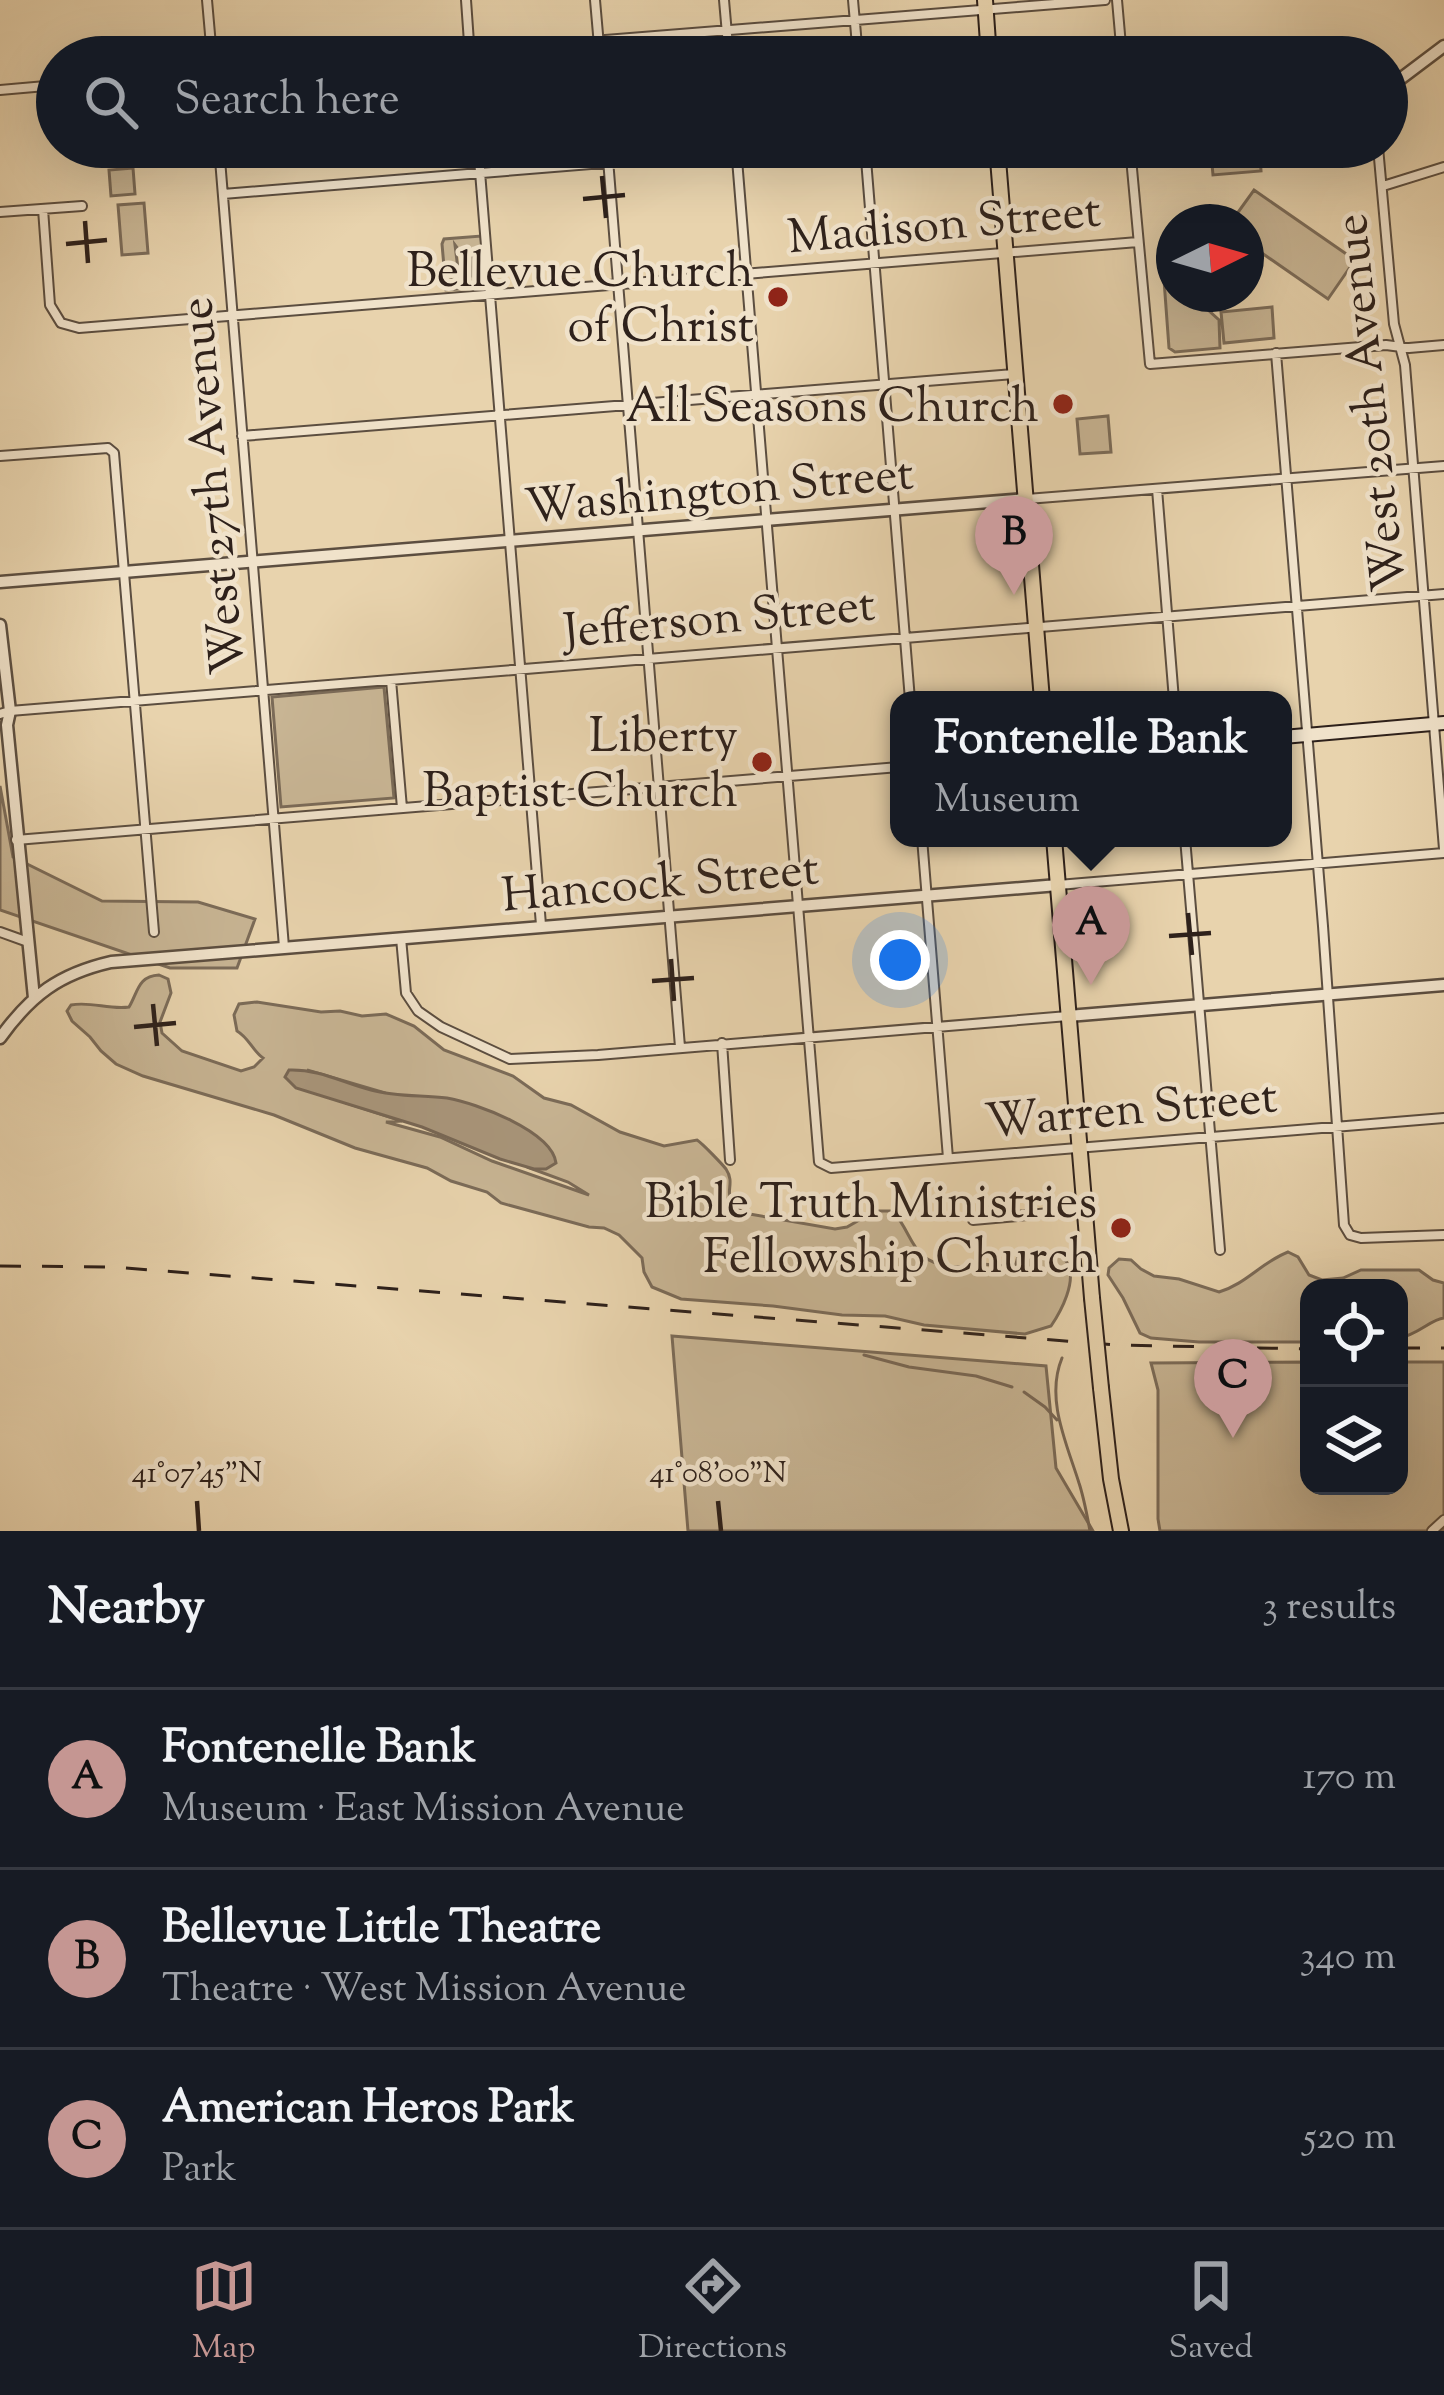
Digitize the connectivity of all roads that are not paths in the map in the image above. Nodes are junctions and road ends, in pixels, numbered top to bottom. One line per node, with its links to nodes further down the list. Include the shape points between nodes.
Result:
1 (207, 0): 11 (street)
2 (466, 0): 12 (street)
3 (595, 0): 13 (street)
4 (724, 0): 10 (street)
5 (853, 0): 9 (street)
6 (1105, 0): 8 (street)
7 (1117, 0): 18 (street)
8 (985, 5): 9 (street); 17 (main road)
9 (854, 20): 10 (street); 16 (street)
10 (727, 31): 14 (street); 15 (street)
11 (210, 36)
12 (469, 36)
13 (599, 36)
14 (656, 36)
15 (727, 36)
16 (856, 36)
17 (987, 36)
18 (1120, 36)
19 (1444, 46): 20 (street)
20 (1408, 73)
21 (36, 87): 22 (street)
22 (0, 90)
23 (1444, 166): 34 (street)
24 (221, 168): 35 (street, West 27th Avenue)
25 (480, 168): 33 (street)
26 (531, 168): 33 (street)
27 (609, 168): 43 (street)
28 (738, 168): 42 (street)
29 (867, 168): 41 (street)
30 (999, 168): 40 (main road)
31 (1132, 168): 39 (street)
32 (1381, 168): 34 (street, West 20th Avenue)
33 (480, 172): 35 (street); 44 (street)
34 (1383, 186): 47 (street, West 20th Avenue)
35 (223, 194): 45 (street, West 27th Avenue)
36 (82, 206): 37 (street)
37 (43, 209): 38 (street); 45 (street, Madison Street, via 48,290 55,316 70,327)
38 (0, 212)
39 (1138, 242): 40 (street, Madison Street); 48 (street, via 1150,364)
40 (1006, 254): 41 (street, Madison Street); 49 (main road)
41 (874, 264): 42 (street, Madison Street); 50 (street)
42 (747, 274): 43 (street, Madison Street); 51 (street)
43 (619, 284): 44 (street, Madison Street); 52 (street)
44 (490, 294): 45 (street, Madison Street); 53 (street)
45 (232, 316): 54 (street, West 27th Avenue)
46 (1444, 345): 47 (street)
47 (1399, 347): 48 (street); 57 (street, West 20th Avenue)
48 (1276, 353): 58 (street)
49 (1016, 374): 50 (street); 60 (main road)
50 (885, 385): 51 (street); 61 (street)
51 (756, 394): 52 (street); 62 (street)
52 (628, 405): 53 (street); 63 (street)
53 (500, 415): 54 (street); 64 (street)
54 (242, 436): 65 (street, West 27th Avenue)
55 (0, 456): 66 (street, via 114,453)
56 (1444, 466): 57 (street, Washington Street)
57 (1414, 468): 58 (street, Washington Street); 69 (street, West 20th Avenue)
58 (1286, 478): 59 (street, Washington Street); 70 (street)
59 (1157, 489): 60 (street, Washington Street); 71 (street)
60 (1026, 499): 61 (street, Washington Street); 73 (main road)
61 (896, 510): 62 (street, Washington Street); 74 (street)
62 (766, 520): 63 (street, Washington Street); 75 (street)
63 (639, 531): 64 (street, Washington Street); 76 (street)
64 (510, 541): 65 (street, Washington Street); 77 (street)
65 (252, 561): 66 (street, Washington Street); 79 (street, West 27th Avenue)
66 (124, 572): 67 (street, Washington Street); 83 (street)
67 (0, 582)
68 (1444, 594): 69 (street, Jefferson Street)
69 (1424, 596): 70 (street, Jefferson Street); 85 (street, West 20th Avenue)
70 (1296, 606): 71 (street, Jefferson Street); 86 (street)
71 (1167, 616): 73 (street, Jefferson Street); 82 (street)
72 (0, 626): 84 (street)
73 (1036, 626): 74 (street, Jefferson Street); 81 (main road)
74 (905, 636): 75 (street, Jefferson Street); 80 (street)
75 (777, 647): 76 (street, Jefferson Street); 89 (street)
76 (649, 658): 77 (street, Jefferson Street); 90 (street)
77 (520, 669): 78 (street, Jefferson Street); 91 (street)
78 (392, 680): 79 (street, Jefferson Street); 92 (street)
79 (262, 690): 83 (street, Jefferson Street); 93 (street, West 27th Avenue)
80 (909, 691)
81 (1041, 691)
82 (1173, 691)
83 (134, 701): 84 (street, Jefferson Street); 94 (street)
84 (5, 712): 95 (street)
85 (1439, 723): 86 (main road); 99 (street, West 20th Avenue)
86 (1306, 735): 87 (main road); 100 (street)
87 (1292, 736)
88 (890, 768): 89 (street)
89 (787, 776): 90 (street); 104 (street)
90 (660, 787): 91 (street); 105 (street)
91 (531, 798): 92 (street); 106 (street)
92 (402, 808): 93 (street)
93 (273, 819): 94 (street); 111 (street, West 27th Avenue)
94 (146, 829): 95 (street); 108 (street)
95 (16, 840): 110 (street)
96 (923, 847): 103 (street)
97 (1055, 847): 102 (main road)
98 (1186, 847): 101 (street)
99 (1444, 851): 100 (street, Hancock Street)
100 (1318, 864): 101 (street, Hancock Street); 113 (street)
101 (1188, 874): 102 (street, Hancock Street); 115 (street)
102 (1058, 885): 103 (street, Hancock Street); 116 (main road)
103 (926, 894): 104 (street, Hancock Street); 117 (street)
104 (797, 904): 105 (street, Hancock Street); 118 (street)
105 (670, 915): 106 (street, Hancock Street); 121 (street)
106 (541, 926): 109 (street, Hancock Street)
107 (0, 932): 110 (street)
108 (154, 932)
109 (401, 938): 111 (street, Hancock Street); 121 (street, via 406,993 418,1011 501,1056)
110 (28, 942): 114 (street)
111 (284, 947): 114 (street, Hancock Street, via 111,962)
112 (1444, 985): 113 (street)
113 (1328, 993): 115 (street); 123 (street)
114 (34, 998): 119 (street)
115 (1200, 1005): 116 (street); 124 (street)
116 (1068, 1016): 117 (street); 125 (main road)
117 (937, 1027): 118 (street); 126 (street)
118 (809, 1036): 120 (street); 126 (street, Warren Street, via 824,1166)
119 (0, 1038)
120 (722, 1043): 121 (street); 127 (street)
121 (680, 1047)
122 (1444, 1118): 123 (street, Warren Street)
123 (1337, 1126): 124 (street, Warren Street); 130 (street, via 1350,1235)
124 (1210, 1136): 125 (street, Warren Street); 131 (street)
125 (1078, 1148): 126 (street, Warren Street); 128 (main road)
126 (948, 1158)
127 (730, 1160)
128 (1083, 1210): 129 (street); 133 (main road, bridge)
129 (973, 1220)
130 (1444, 1235)
131 (1220, 1250)
132 (1444, 1520): 134 (street)
133 (1121, 1531)
134 (1432, 1531)

